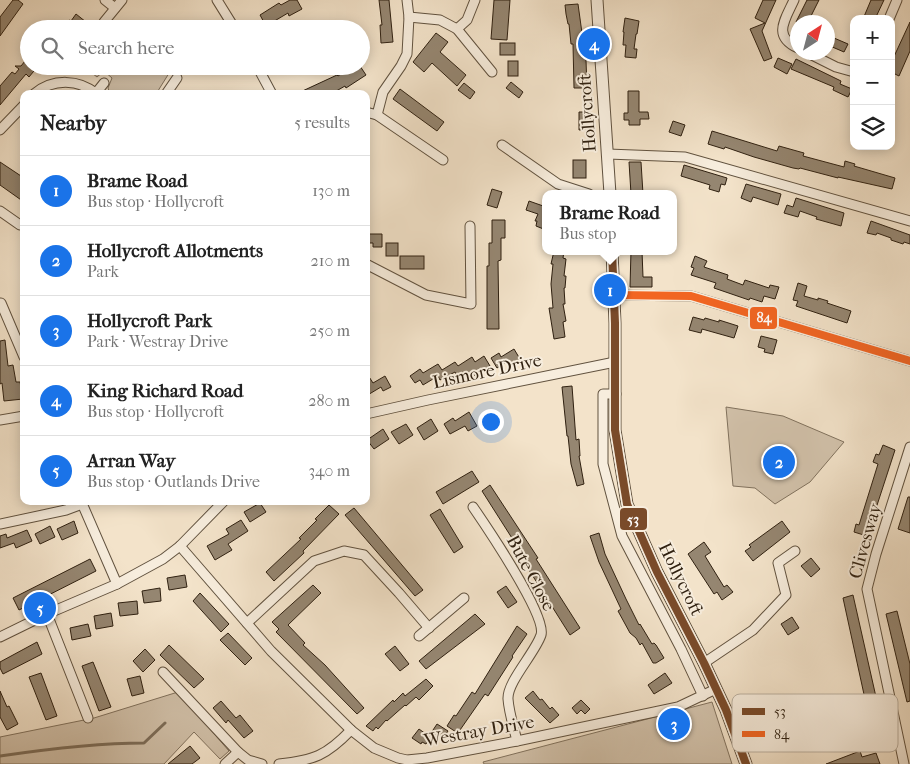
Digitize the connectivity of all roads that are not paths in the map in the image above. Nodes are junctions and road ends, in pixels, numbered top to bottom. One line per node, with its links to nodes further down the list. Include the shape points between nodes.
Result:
1 (105, 0): 9 (street)
2 (122, 0): 9 (street)
3 (217, 0): 13 (street)
4 (407, 0): 11 (street)
5 (475, 0): 14 (street, via 467,20)
6 (597, 0): 32 (street, Hollycroft)
7 (794, 0): 15 (street, via 782,27 783,37)
8 (897, 0): 10 (street)
9 (116, 8): 12 (street)
10 (891, 15)
11 (409, 17): 14 (street, via 440,20); 29 (street, via 407,54 383,92)
12 (106, 20)
13 (229, 20)
14 (456, 29): 18 (street)
15 (790, 45)
16 (822, 60): 17 (street)
17 (850, 71)
18 (492, 72)
19 (262, 75): 26 (street)
20 (177, 78): 25 (street)
21 (104, 83): 24 (street)
22 (40, 90): 23 (street, via 61,82 75,82)
23 (92, 90)
24 (99, 90)
25 (169, 90)
26 (270, 90)
27 (20, 109): 30 (street)
28 (370, 113): 29 (street)
29 (377, 115): 33 (street)
30 (0, 130)
31 (502, 145): 34 (street, via 558,184)
32 (608, 154): 35 (street, Hollycroft); 37 (street, via 685,157)
33 (443, 160)
34 (577, 190)
35 (610, 190)
36 (0, 211): 38 (street)
37 (910, 221)
38 (20, 225)
39 (470, 226): 41 (street, via 471,304 426,295)
40 (612, 255): 42 (street, Hollycroft)
41 (370, 266)
42 (614, 295): 45 (street, via 691,296); 46 (street, Hollycroft)
43 (1, 303): 44 (street)
44 (20, 348)
45 (910, 361)
46 (614, 362): 47 (street, Hollycroft); 48 (street, Lismore Drive)
47 (616, 394): 66 (street, Hollycroft, via 615,430 627,504 657,572); 70 (street, via 603,394 603,464 622,536)
48 (370, 413)
49 (20, 417): 50 (street)
50 (0, 420)
51 (910, 446): 69 (street, Clivesway, via 867,589)
52 (77, 505): 56 (street)
53 (83, 505): 59 (street)
54 (220, 505): 57 (street)
55 (473, 507): 75 (street, Bute Close, via 505,554 540,622 541,634 508,698)
56 (0, 524)
57 (180, 546): 59 (street, via 163,560); 62 (street, Westray Drive)
58 (795, 551): 66 (street, via 778,564 786,595 753,630)
59 (117, 584): 61 (street)
60 (464, 598): 63 (street)
61 (47, 614): 65 (street); 71 (street)
62 (247, 623): 63 (street, via 314,561 344,552 364,555); 73 (street, Westray Drive)
63 (429, 628): 64 (street)
64 (419, 636)
65 (0, 638)
66 (704, 663): 68 (street, Hollycroft)
67 (163, 672): 76 (street)
68 (716, 689): 70 (street, Westray Drive); 72 (street, Hollycroft)
69 (889, 694)
70 (703, 696): 75 (street, Westray Drive, via 678,707)
71 (88, 718)
72 (732, 726)
73 (351, 730): 75 (street, Westray Drive, via 383,753 408,760); 80 (street, via 327,752 304,761)
74 (898, 736): 82 (street, Clivesway)
75 (517, 741)
76 (238, 752): 78 (street); 79 (street, via 248,760)
77 (742, 752): 81 (street, Hollycroft)
78 (225, 764)
79 (262, 764)
80 (279, 764)
81 (746, 764)
82 (904, 764)

